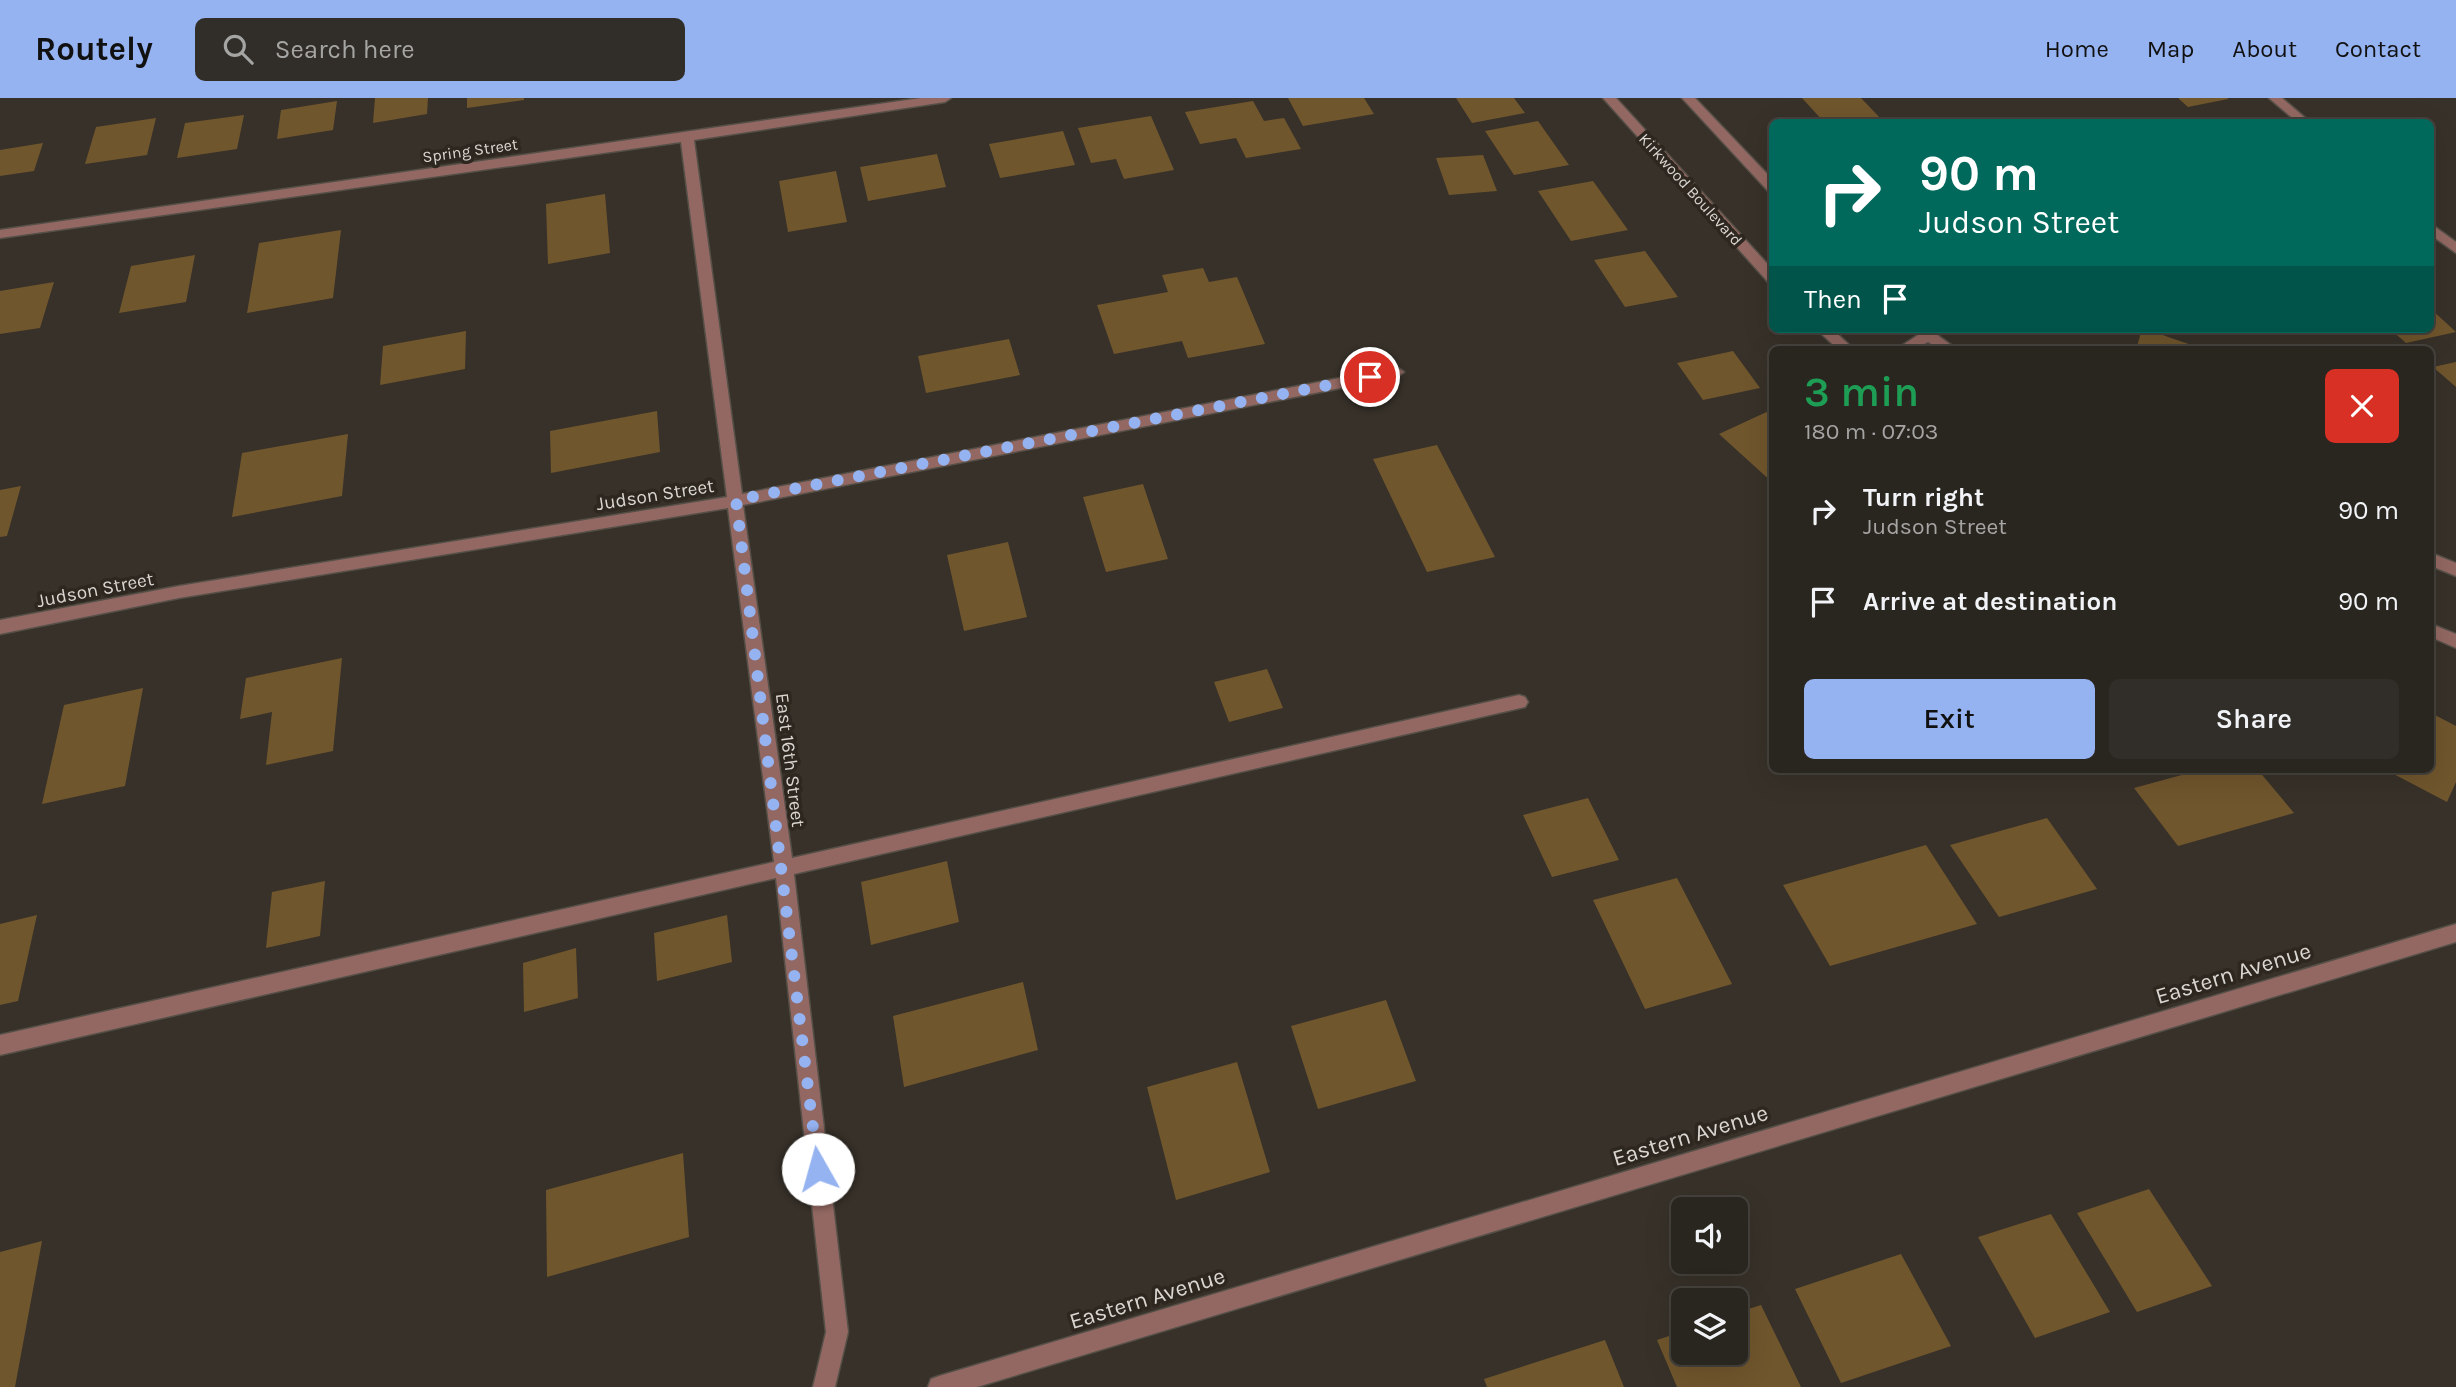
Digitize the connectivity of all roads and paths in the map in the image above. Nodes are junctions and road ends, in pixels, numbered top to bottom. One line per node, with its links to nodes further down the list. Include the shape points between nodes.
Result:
1 (945, 98): 6 (street, Spring Street)
2 (1609, 98): 11 (street, Kirkwood Boulevard)
3 (1688, 98): 7 (street)
4 (2275, 98): 5 (street)
5 (2300, 119)
6 (687, 137): 9 (street, Spring Street); 19 (street, East 16th Street)
7 (1769, 184)
8 (2434, 231): 10 (street)
9 (0, 234)
10 (2456, 249)
11 (1769, 275)
12 (1828, 333): 15 (street)
13 (1922, 333): 16 (street)
14 (1925, 333): 17 (street)
15 (1843, 346)
16 (1907, 346)
17 (1945, 346)
18 (1397, 372): 19 (street, Judson Street)
19 (736, 500): 22 (street, Judson Street, via 179,592); 26 (street, East 16th Street)
20 (2434, 560): 21 (street)
21 (2456, 570)
22 (0, 627)
23 (2434, 631): 24 (street)
24 (2456, 641)
25 (1519, 702): 26 (street)
26 (784, 870): 28 (street); 29 (street, East 16th Street, via 837,1332)
27 (2456, 933): 30 (street, Eastern Avenue)
28 (0, 1045)
29 (824, 1387)
30 (939, 1387)

